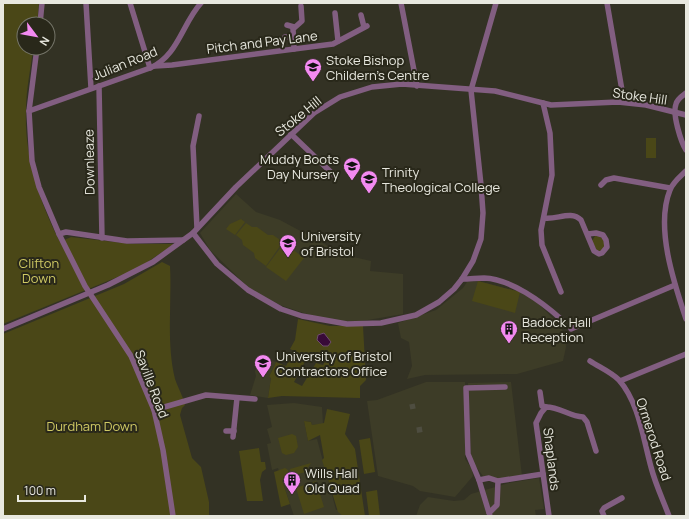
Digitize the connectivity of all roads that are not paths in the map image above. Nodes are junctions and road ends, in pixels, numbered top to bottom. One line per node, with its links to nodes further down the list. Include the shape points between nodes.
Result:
1 (42, 3): 11 (street)
2 (86, 3): 22 (street)
3 (130, 3): 19 (street)
4 (201, 3): 19 (street, Julian Road, via 189,18 170,54)
5 (401, 3): 21 (street)
6 (496, 3): 23 (street)
7 (607, 3): 25 (street)
8 (301, 6): 13 (street, via 302,21)
9 (335, 12): 16 (street)
10 (361, 15): 16 (street, Pitch and Pay Lane, via 366,27)
11 (41, 16)
12 (286, 25): 13 (street)
13 (294, 27): 15 (street)
14 (285, 37): 15 (street)
15 (293, 37): 17 (street)
16 (338, 41): 17 (street, Pitch and Pay Lane, via 328,45)
17 (294, 49): 19 (street, Pitch and Pay Lane)
18 (36, 56): 27 (street)
19 (153, 67): 20 (street, Julian Road)
20 (99, 86): 22 (street, Julian Road); 41 (street, Downleaze)
21 (417, 86): 23 (street, Stoke Hill); 31 (street, Stoke Hill, via 392,84 340,97 314,113)
22 (91, 88): 27 (street, Julian Road)
23 (471, 90): 26 (street, Stoke Hill, via 495,92); 43 (street, via 483,226 473,261)
24 (686, 93): 28 (street, via 677,102)
25 (624, 102): 26 (street, Stoke Hill, via 560,105); 28 (street, Stoke Hill)
26 (543, 103): 37 (street, via 550,132 552,175)
27 (29, 111): 39 (street, via 32,161 39,187)
28 (675, 112): 29 (street, Stoke Hill); 32 (street)
29 (686, 115)
30 (199, 116): 38 (street, via 193,146)
31 (291, 134): 34 (street, via 323,169); 38 (street, Stoke Hill)
32 (686, 150)
33 (686, 171): 36 (street)
34 (336, 176)
35 (601, 185): 36 (street, via 606,180 614,178)
36 (670, 188): 44 (street, via 664,234)
37 (544, 218): 40 (street, via 574,215 581,220); 45 (street, via 541,237 543,250)
38 (195, 231): 42 (street, Stoke Hill); 43 (street, via 217,264 255,295 281,309 332,322 381,323 416,315 442,300)
39 (59, 234): 41 (street, via 66,232); 46 (street)
40 (588, 234)
41 (102, 238): 42 (street, via 127,242)
42 (184, 240): 46 (street, Stoke Hill, via 153,262)
43 (462, 279): 47 (street, via 486,278 522,290 540,300)
44 (675, 285): 48 (street); 50 (street)
45 (561, 292)
46 (89, 293): 49 (street, Stoke Hill); 59 (street, Saville Road, via 131,356)
47 (561, 319)
48 (686, 319)
49 (3, 329)
50 (571, 329)
51 (686, 354): 53 (street)
52 (590, 362): 53 (street)
53 (620, 381): 72 (street, Ormerod Road, via 638,418 651,468)
54 (505, 387): 65 (street, via 466,388 468,454)
55 (540, 392): 58 (street, via 541,403)
56 (237, 398): 57 (street); 59 (street, via 206,395); 62 (street, via 234,434)
57 (255, 399)
58 (546, 407): 61 (street, Shaplands); 64 (street, Shaplands, via 536,423)
59 (154, 410): 69 (street, Saville Road)
60 (586, 410): 61 (street)
61 (583, 417): 63 (street)
62 (226, 431)
63 (596, 451)
64 (543, 474): 66 (street); 70 (street, Shaplands)
65 (479, 480): 66 (street, via 489,478); 68 (street)
66 (498, 481): 68 (street, via 497,505)
67 (622, 498): 71 (street, via 604,508)
68 (490, 514)
69 (174, 516)
70 (549, 516)
71 (604, 516)
72 (669, 516)

